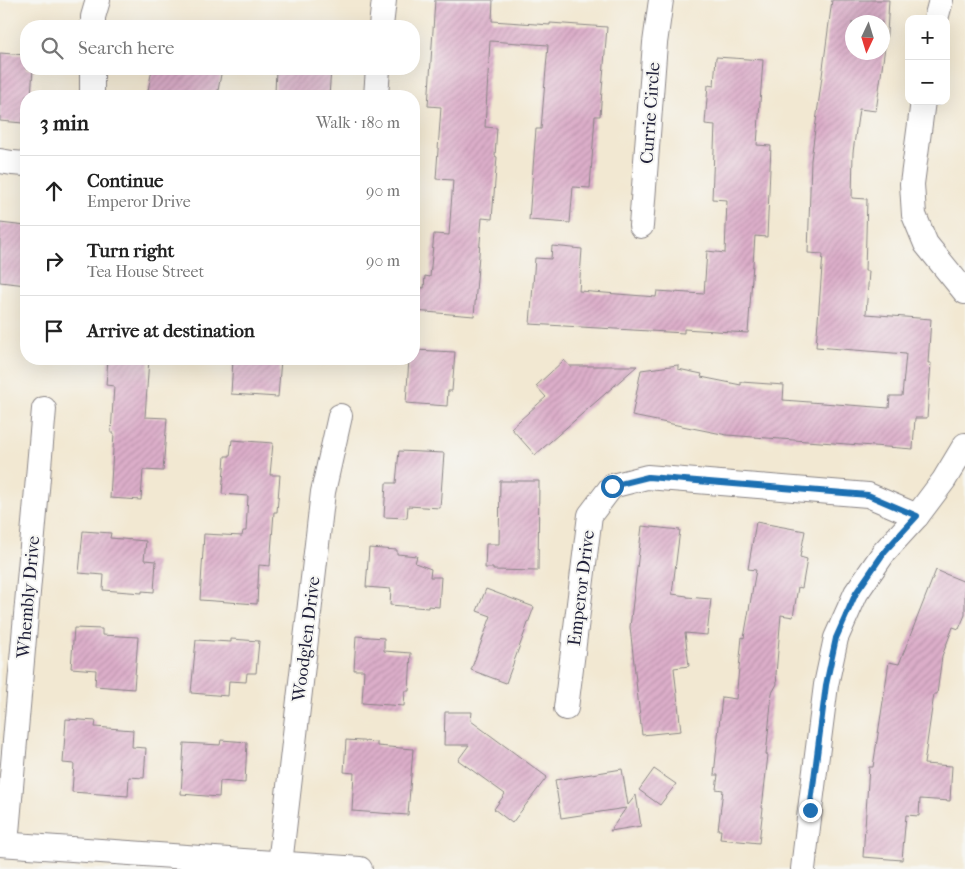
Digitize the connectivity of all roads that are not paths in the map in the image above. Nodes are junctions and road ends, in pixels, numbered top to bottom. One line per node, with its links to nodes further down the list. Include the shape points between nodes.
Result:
1 (98, 0): 6 (street)
2 (384, 0): 7 (street)
3 (661, 0): 15 (street, Currie Circle, via 654,43)
4 (941, 0): 5 (street)
5 (937, 15)
6 (93, 20)
7 (382, 20)
8 (92, 75): 10 (street)
9 (378, 75): 11 (street)
10 (92, 90)
11 (376, 90)
12 (922, 105): 16 (street, via 912,184 914,215 926,244)
13 (0, 161): 14 (street)
14 (20, 164)
15 (641, 226)
16 (965, 292)
17 (44, 409): 22 (street, Whembly Drive)
18 (340, 416): 24 (street, Woodglen Drive, via 324,492)
19 (965, 445): 20 (street)
20 (917, 516): 21 (street, Emperor Drive, via 868,495 648,477 612,486 590,515); 26 (street, via 885,551 856,593 836,638 826,685)
21 (566, 708)
22 (3, 844): 23 (street)
23 (108, 860): 24 (street)
24 (280, 864): 25 (street)
25 (360, 869)
26 (803, 869)

